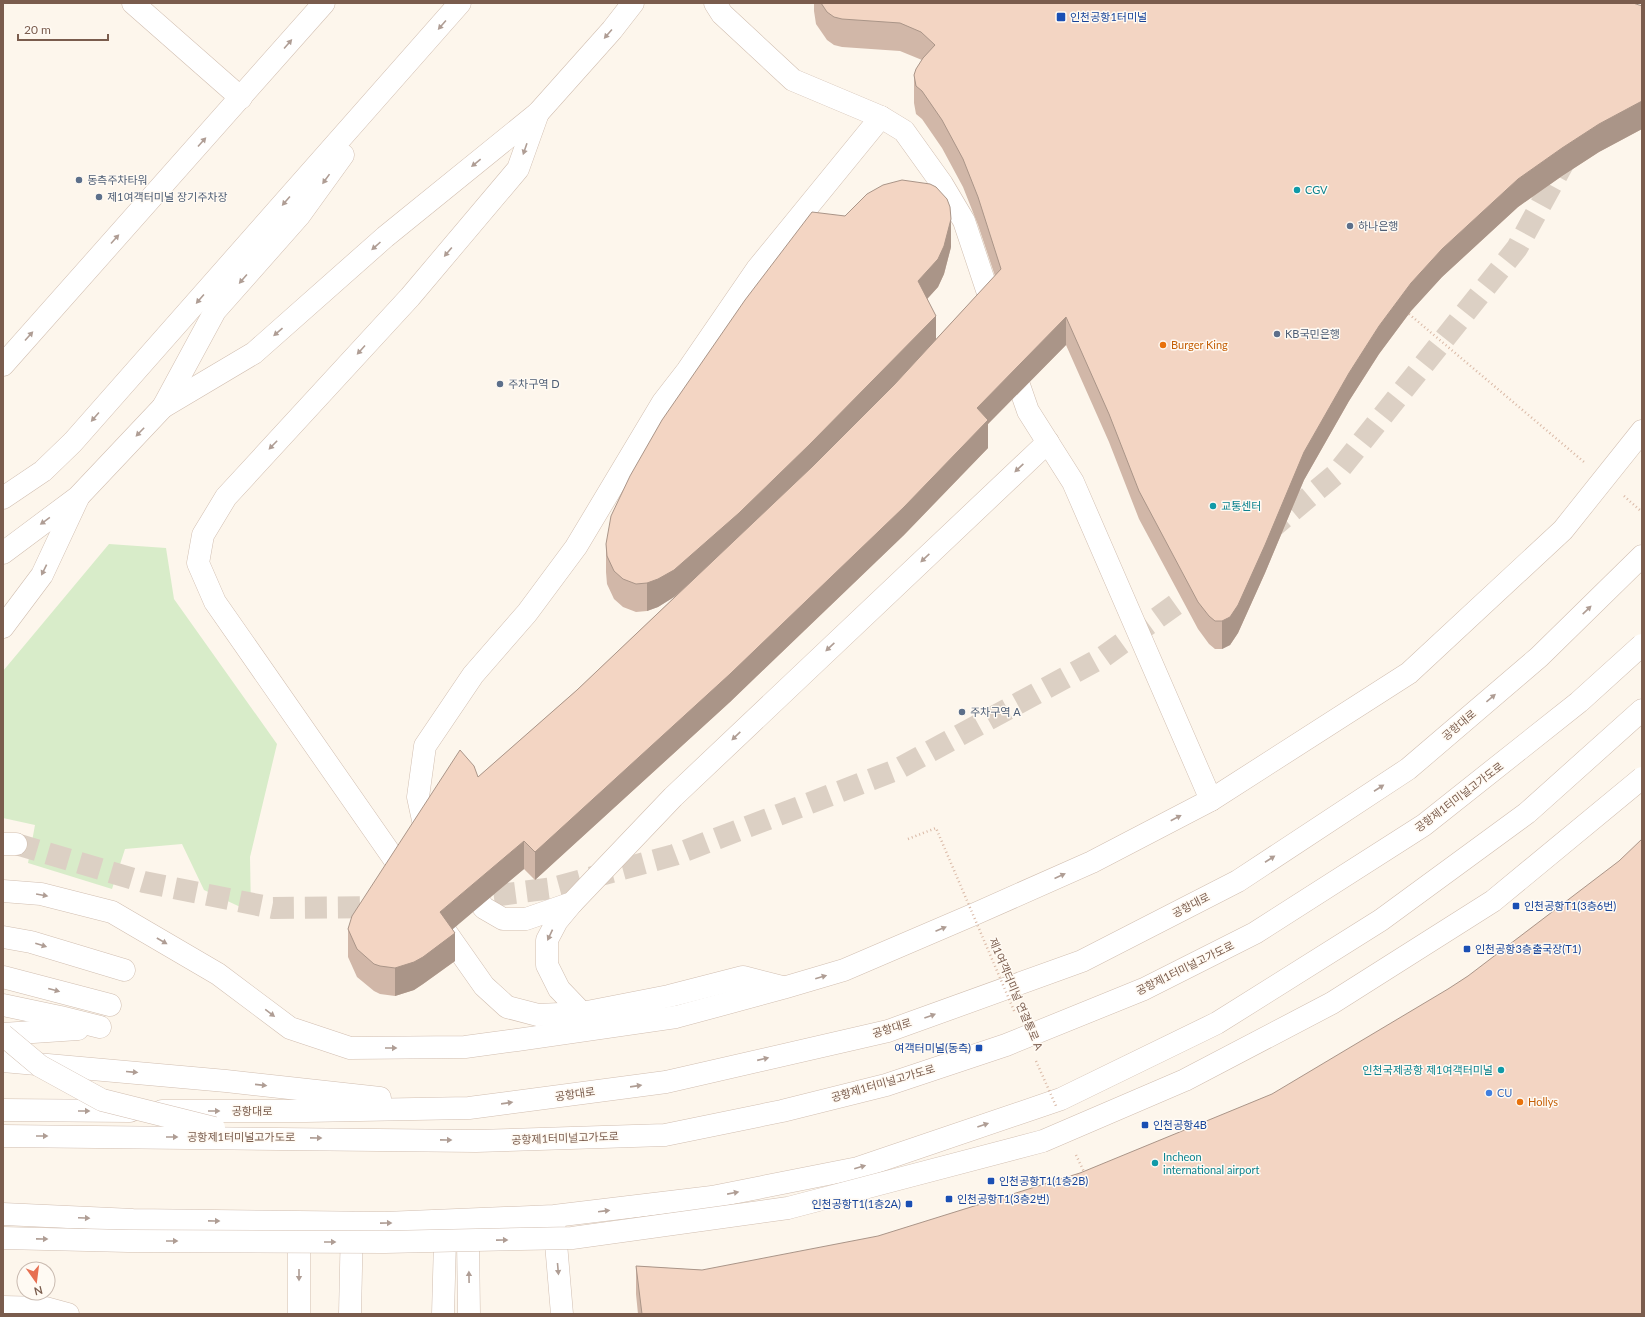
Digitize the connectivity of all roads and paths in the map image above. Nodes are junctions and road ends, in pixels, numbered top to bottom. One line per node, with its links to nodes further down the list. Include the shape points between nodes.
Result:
1 (133, 3): 7 (street)
2 (324, 3): 7 (street, one-way to 2)
3 (460, 3): 6 (street, one-way to 6)
4 (633, 3): 8 (street, one-way to 8)
5 (715, 3): 9 (street, via 722,14 793,80)
6 (423, 46): 12 (street, one-way to 12, via 299,216 215,311); 17 (street, one-way to 17, via 73,442 43,471)
7 (241, 98): 11 (street, one-way to 7)
8 (538, 112): 12 (street, one-way to 12, via 385,237 254,353); 35 (street, one-way to 35, via 518,169 410,297 226,497 203,536 198,563 215,602 484,986 507,1007 538,1015)
9 (881, 117): 14 (street, via 904,131 942,184 964,221 1028,411); 28 (street, via 757,269 663,402 576,547 527,613 473,675 425,746 418,797 426,834 484,908 503,919 526,919)
10 (1409, 314): 15 (path)
11 (3, 365)
12 (163, 407): 16 (street, one-way to 16)
13 (1642, 431): 15 (street)
14 (1048, 442): 25 (street, via 1073,482); 28 (street, one-way to 28, via 673,796)
15 (1604, 479): 18 (path); 25 (street, via 1563,530 1409,673)
16 (78, 497): 19 (street, one-way to 19); 21 (street, one-way to 21, via 42,575)
17 (3, 498)
18 (1642, 512)
19 (9, 545)
20 (1642, 556): 41 (street, 공항대로, one-way to 20, via 666,1082 888,1031 1082,961 1238,881 1408,769 1539,657)
21 (3, 627)
22 (1642, 645): 44 (street, 공항제1터미널고가도로, one-way to 22, bridge, via 476,1141 665,1134 782,1111 886,1085 1006,1045 1144,989 1255,933 1424,825 1579,702)
23 (1642, 710): 48 (street, one-way to 23, via 712,1197 858,1168 1061,1099 1217,1023 1381,920 1527,814)
24 (1642, 778): 53 (street, one-way to 24, bridge, via 572,1238 788,1208 1043,1141 1185,1080 1332,1003 1493,901)
25 (1211, 800): 32 (street, one-way to 25, via 844,970 977,914 1092,862)
26 (908, 839): 36 (path, 제1여객터미널 연결통로 A, bridge, via 936,828)
27 (3, 891): 32 (street, one-way to 32, via 41,894 112,912 218,974 290,1028 350,1048 465,1047 517,1040 676,1017)
28 (572, 903): 35 (street, one-way to 35, via 557,921 547,940 547,965 559,989)
29 (3, 937): 30 (street, one-way to 30, via 31,942)
30 (124, 970)
31 (3, 976): 34 (street, one-way to 34)
32 (783, 988): 35 (street, via 743,977 669,996)
33 (3, 1005): 37 (street, via 100,1027)
34 (110, 1005)
35 (582, 1013)
36 (1018, 1019)
37 (3, 1034): 44 (street, bridge, via 40,1066 102,1100)
38 (1034, 1056): 40 (path, 제1여객터미널 연결통로 A, bridge)
39 (3, 1061): 41 (street, one-way to 41, bridge, via 226,1081)
40 (1056, 1107)
41 (469, 1108): 42 (street, 공항대로, one-way to 41, via 291,1111)
42 (3, 1110)
43 (3, 1136): 44 (street, 공항제1터미널고가도로, one-way to 44, bridge)
44 (253, 1138)
45 (1075, 1151): 46 (path, bridge)
46 (1087, 1180)
47 (3, 1214): 49 (street, one-way to 49, via 133,1220)
48 (554, 1216): 50 (street, one-way to 48, via 384,1224); 60 (street, one-way to 60)
49 (299, 1222): 50 (street); 56 (street, one-way to 56)
50 (352, 1223): 57 (street)
51 (3, 1238): 52 (street, one-way to 52, bridge, via 136,1241)
52 (445, 1240): 53 (street, bridge); 58 (street)
53 (468, 1240): 59 (street, one-way to 53)
54 (3, 1307): 55 (street, via 46,1308)
55 (68, 1314)
56 (299, 1314)
57 (350, 1314)
58 (443, 1314)
59 (469, 1314)
60 (562, 1314)

